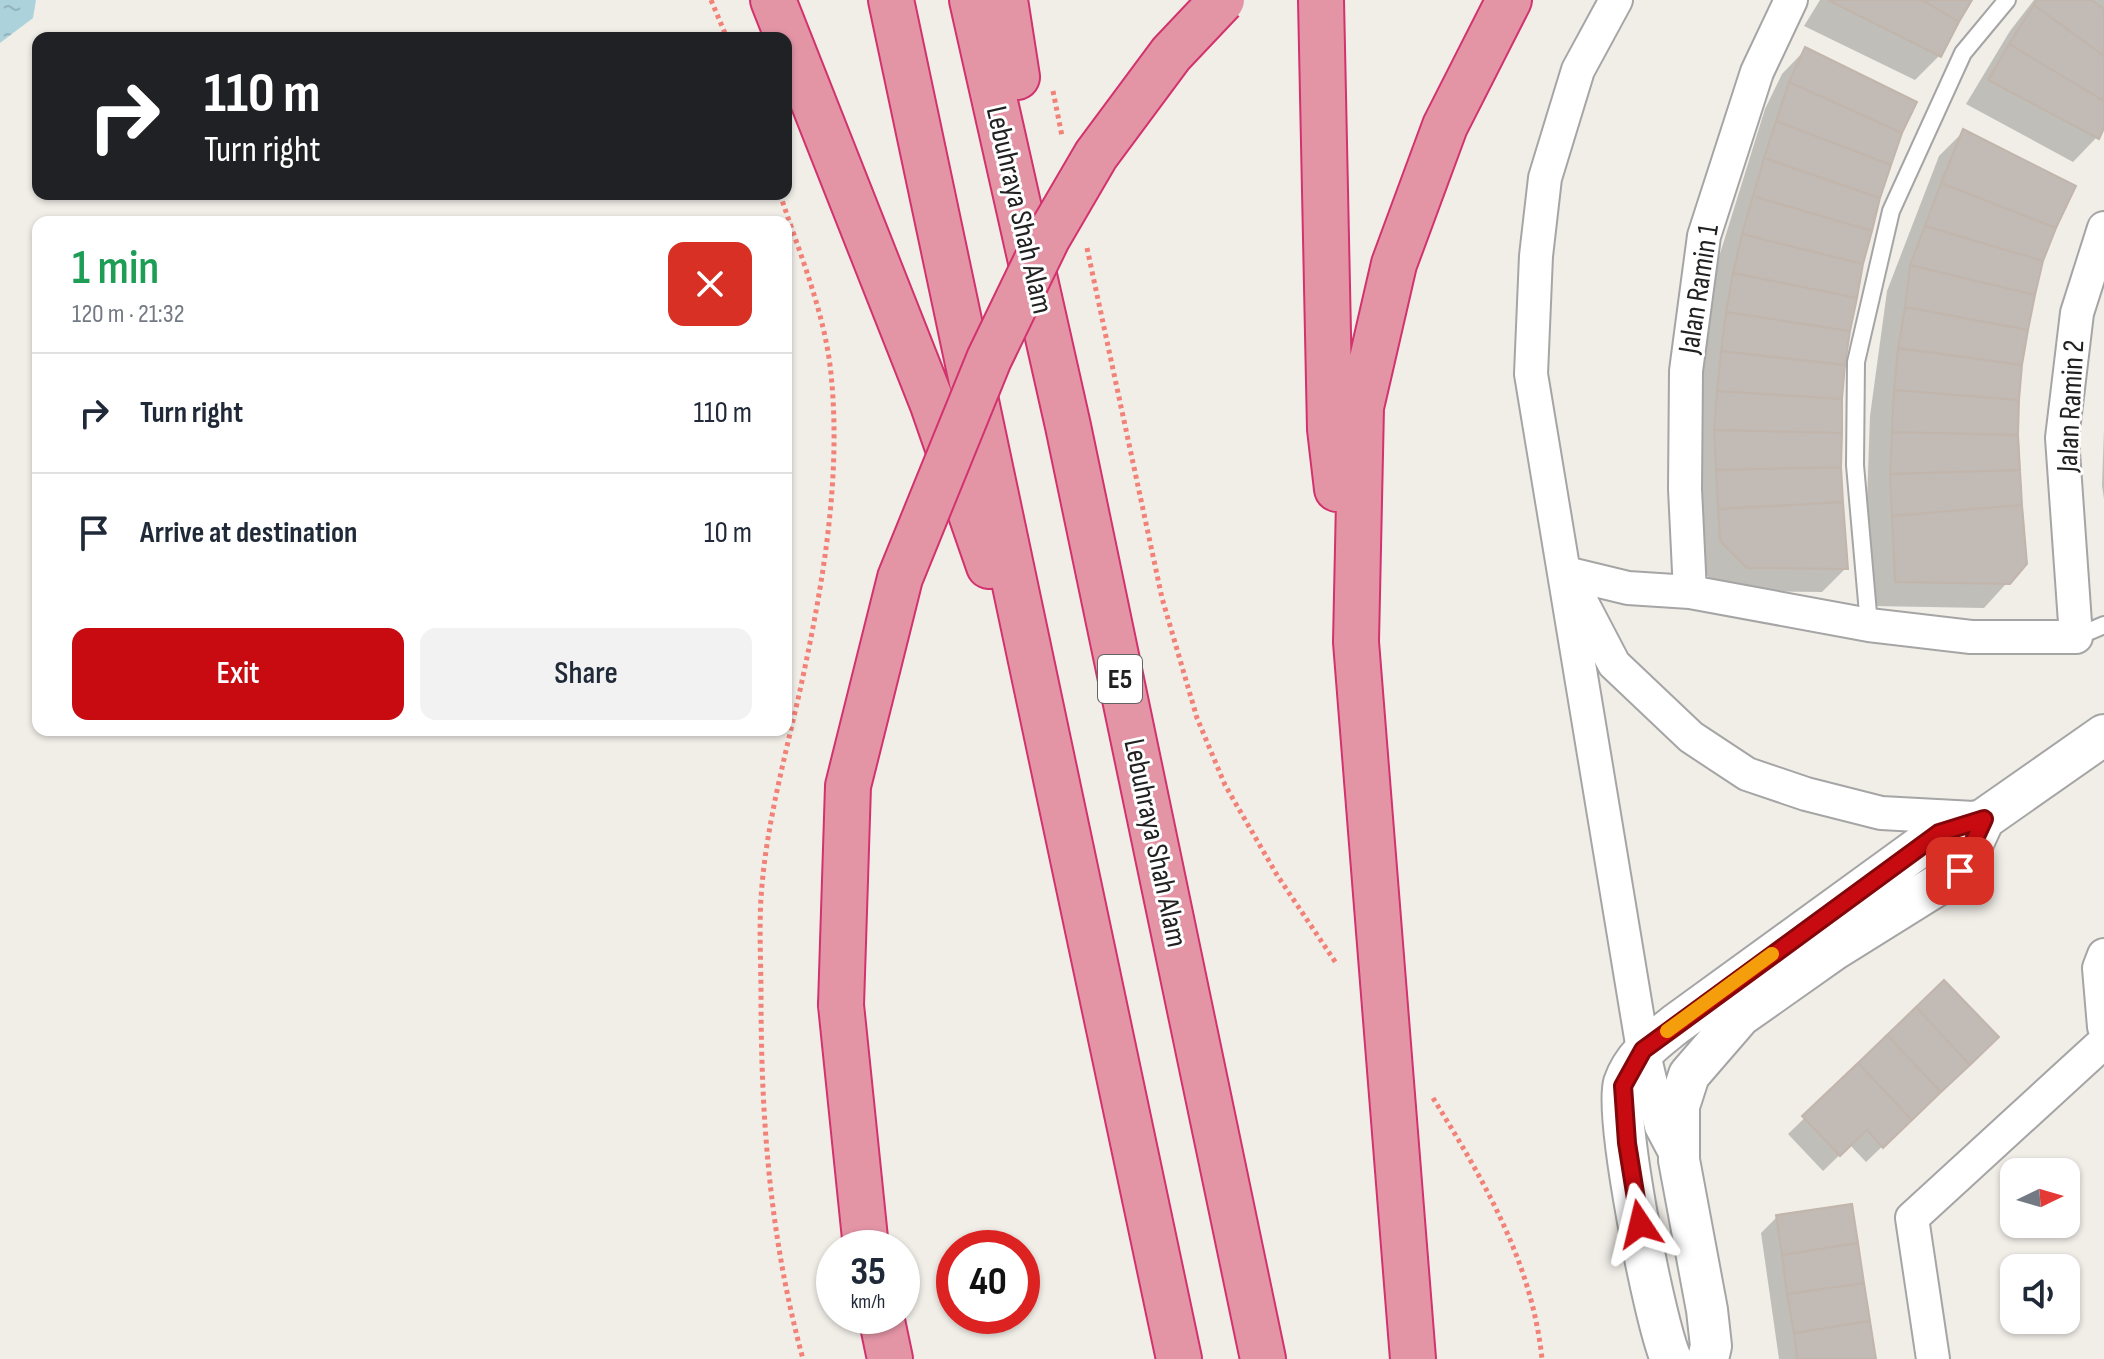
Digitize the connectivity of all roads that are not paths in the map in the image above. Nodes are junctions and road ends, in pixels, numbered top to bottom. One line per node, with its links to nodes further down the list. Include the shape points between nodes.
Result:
1 (773, 0): 11 (highway)
2 (891, 0): 20 (highway)
3 (972, 0): 14 (highway, Lebuhraya Shah Alam / E5)
4 (1005, 0): 14 (highway)
5 (1222, 0): 28 (highway, bridge, via 1171,54 1096,155 1047,239 989,359 900,578 848,786 841,1005)
6 (1321, 0): 19 (highway, via 1330,429)
7 (1509, 0): 19 (highway, via 1445,126 1391,278 1361,407)
8 (1616, 0): 15 (street, via 1578,70 1545,178 1536,256 1531,374)
9 (1791, 0): 16 (street, Jalan Ramin 1, via 1757,72 1704,236 1686,371)
10 (2007, 0): 17 (lane, via 1963,53 1891,211 1856,362 1855,465)
11 (786, 32)
12 (792, 48): 20 (highway, via 933,405)
13 (2104, 228): 18 (street, Jalan Ramin 2, via 2077,313 2062,438)
14 (1068, 426): 32 (highway, Lebuhraya Shah Alam / E5)
15 (1566, 573): 16 (street, via 1628,588); 22 (street, via 1614,664 1691,737 1747,774 1881,813); 26 (street)
16 (1690, 592): 17 (street)
17 (1869, 625): 18 (street, via 1971,637)
18 (2090, 631)
19 (1356, 642): 33 (highway)
20 (1047, 730): 31 (highway)
21 (2104, 735): 22 (street)
22 (1984, 819): 26 (street, via 1939,833); 27 (street, via 1960,871 1766,996 1712,1044 1689,1075 1679,1106)
23 (2104, 955): 24 (street, via 2099,968)
24 (2104, 1027)
25 (2104, 1042): 36 (street, via 1912,1218)
26 (1643, 1050): 27 (street, via 1661,1126); 34 (street, via 1623,1086 1627,1143 1654,1299)
27 (1679, 1160): 35 (street, via 1707,1310)
28 (864, 1230)
29 (885, 1334): 30 (highway)
30 (890, 1359)
31 (1179, 1359)
32 (1263, 1359)
33 (1413, 1359)
34 (1671, 1359)
35 (1708, 1359)
36 (1933, 1359)

